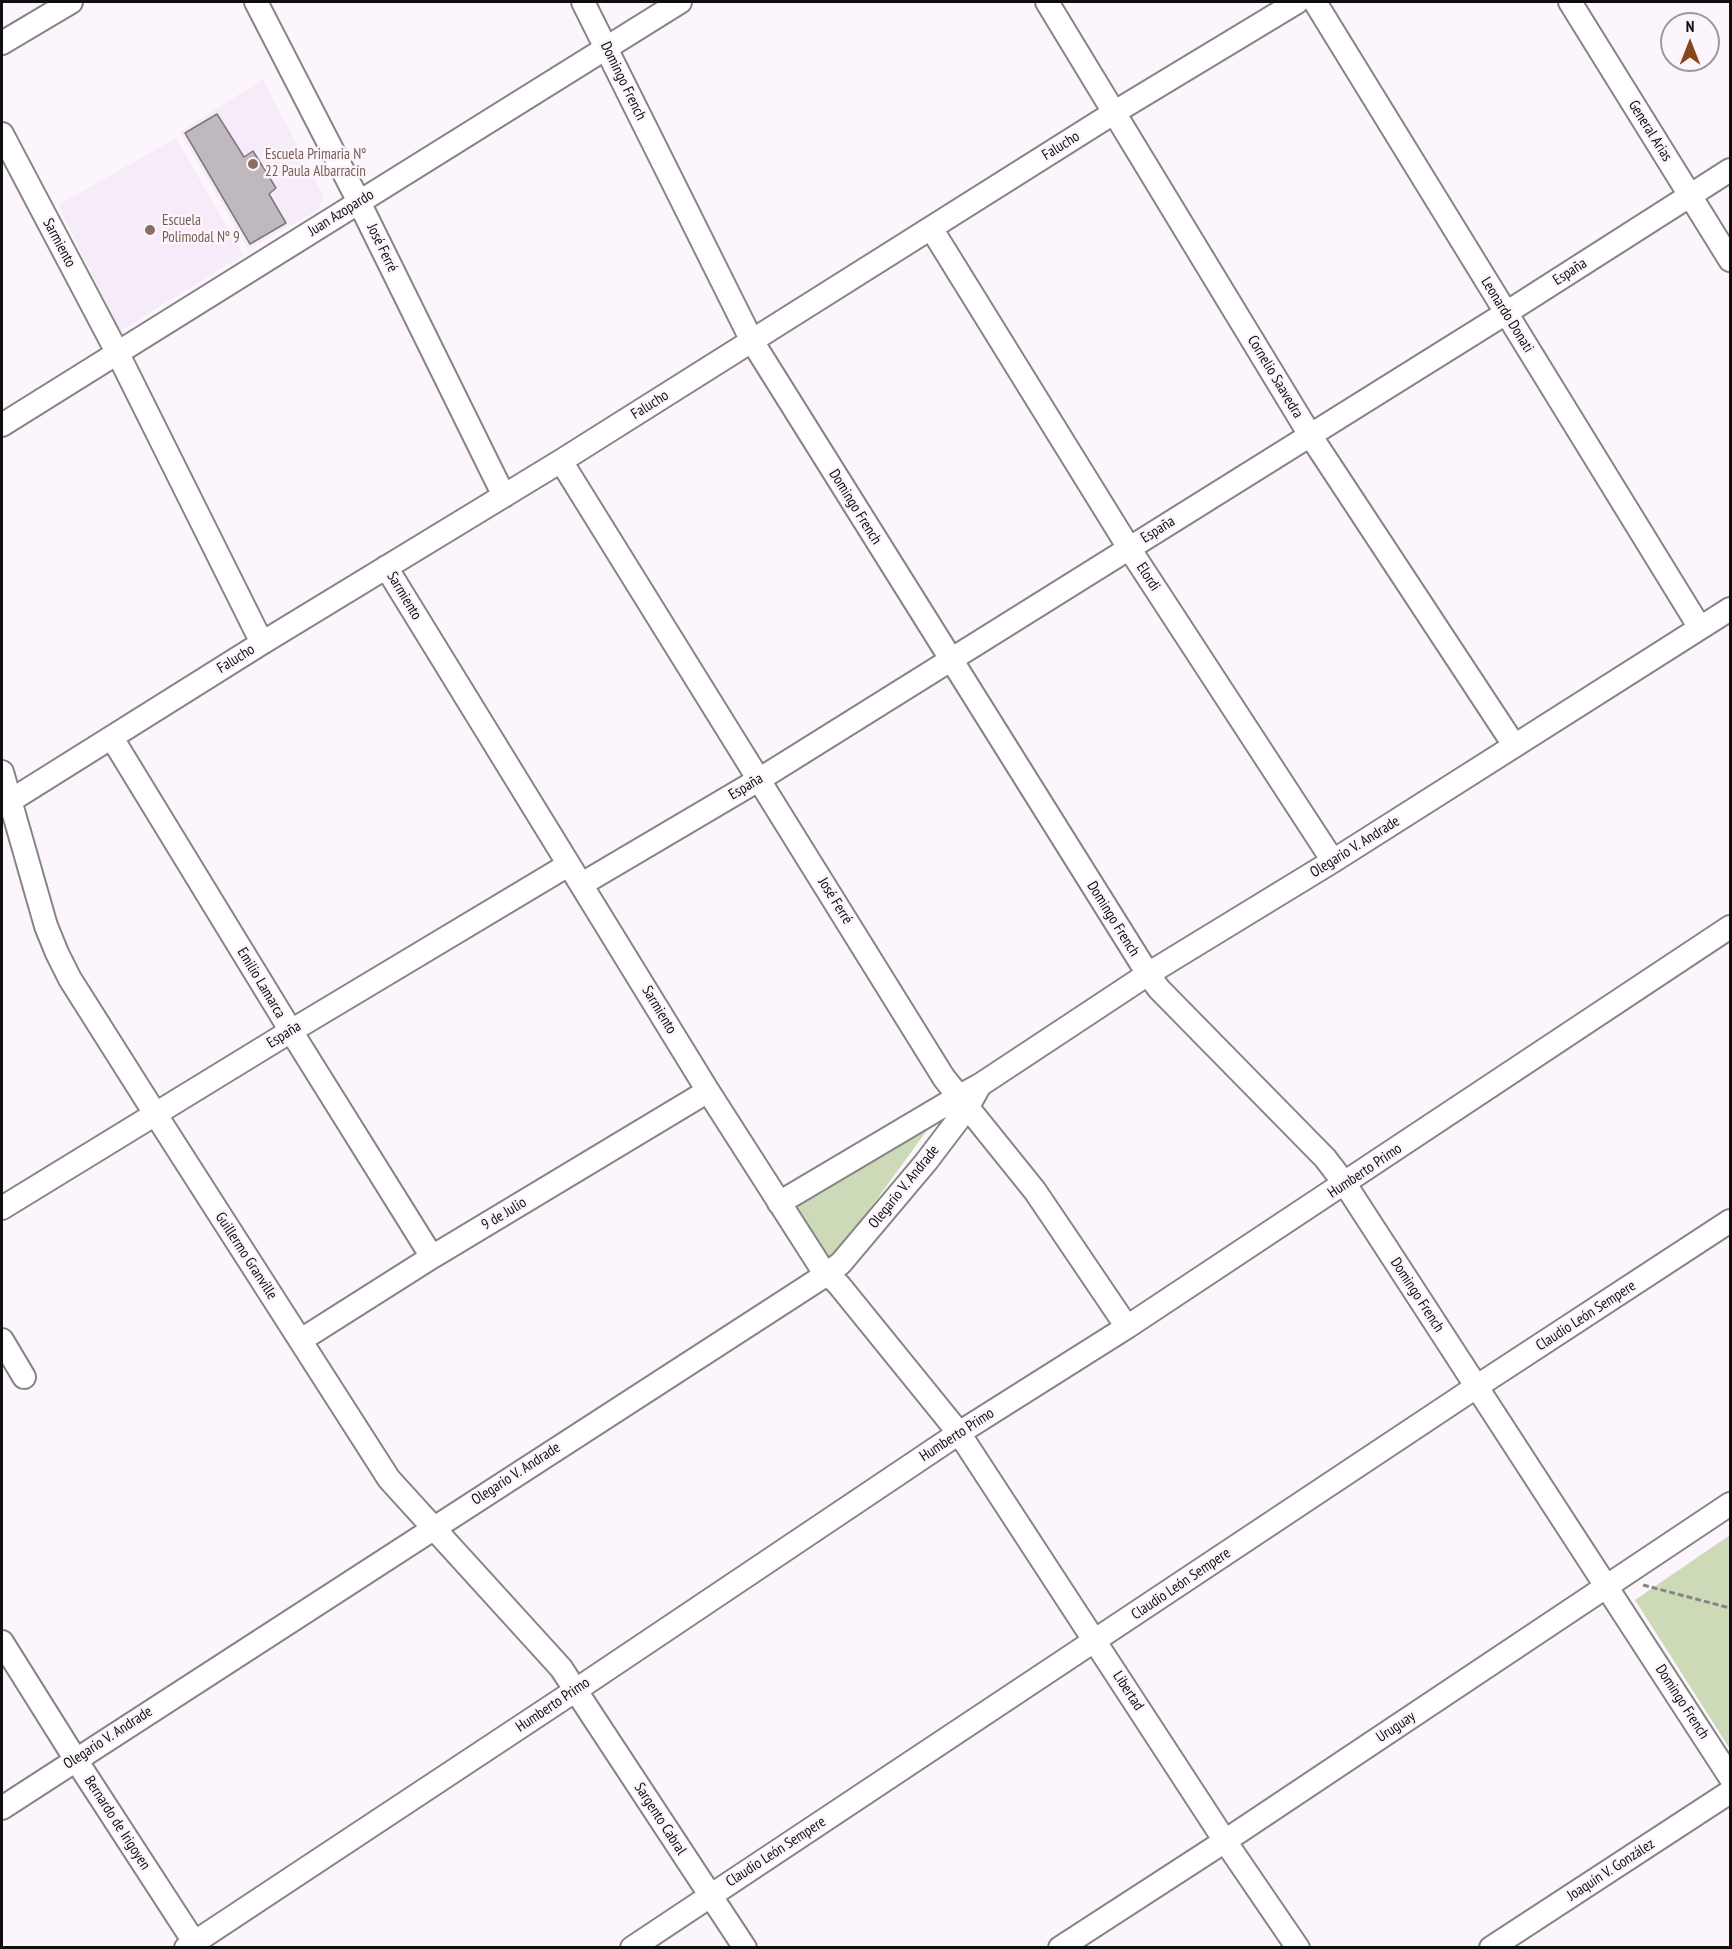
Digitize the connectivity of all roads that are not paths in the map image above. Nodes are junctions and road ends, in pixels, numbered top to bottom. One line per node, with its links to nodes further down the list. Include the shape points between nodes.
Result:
1 (70, 2): 9 (street)
2 (256, 2): 15 (street, José Ferré)
3 (583, 2): 10 (street, Domingo French)
4 (680, 2): 10 (street, Juan Azopardo)
5 (1047, 2): 11 (street, Cornelio Saavedra)
6 (1297, 2): 11 (street, Falucho)
7 (1315, 2): 18 (street, Leonardo Donati)
8 (1570, 2): 14 (street, General Arias)
9 (2, 43)
10 (607, 47): 15 (street, Juan Azopardo); 19 (street, Domingo French)
11 (1114, 112): 16 (street, Falucho); 22 (street, Cornelio Saavedra)
12 (2, 134): 20 (street, Sarmiento)
13 (1731, 170): 14 (street, España)
14 (1690, 195): 17 (street, General Arias); 18 (street, España)
15 (359, 202): 20 (street, Juan Azopardo); 24 (street, José Ferré)
16 (931, 228): 19 (street, Falucho); 25 (street, Elordi)
17 (1731, 260)
18 (1506, 313): 22 (street, España); 28 (street, Leonardo Donati)
19 (752, 341): 23 (street, Falucho); 30 (street, Domingo French)
20 (117, 352): 21 (street, Juan Azopardo); 29 (street, Sarmiento)
21 (2, 425)
22 (1310, 435): 25 (street, España); 32 (street, Cornelio Saavedra)
23 (561, 461): 24 (street, Falucho); 34 (street, José Ferré)
24 (504, 496): 26 (street, Falucho)
25 (1129, 548): 30 (street, España); 36 (street, Elordi)
26 (386, 567): 29 (street, Falucho); 37 (street, Sarmiento)
27 (1731, 609): 28 (street, Olegario V. Andrade)
28 (1700, 628): 32 (street, Olegario V. Andrade)
29 (262, 643): 31 (street, Falucho)
30 (951, 660): 34 (street, España); 40 (street, Domingo French)
31 (112, 738): 35 (street, Falucho); 41 (street, Emilio Lamarca)
32 (1514, 745): 36 (street, Olegario V. Andrade)
33 (2, 772): 35 (street, Guillermo Granville)
34 (760, 779): 38 (street, España); 43 (street, José Ferré)
35 (6, 803): 44 (street, Guillermo Granville, via 57,953)
36 (1333, 861): 40 (street, Olegario V. Andrade)
37 (568, 865): 38 (street, Sarmiento); 41 (street, España)
38 (582, 884): 42 (street, Sarmiento)
39 (1729, 932): 45 (street, Humberto Primo)
40 (1148, 974): 43 (street, Olegario V. Andrade, via 980,1085); 45 (street, Domingo French, via 1325,1158)
41 (291, 1031): 44 (street, España); 49 (street, Emilio Lamarca)
42 (708, 1091): 46 (street, Sarmiento); 49 (street, 9 de Julio)
43 (962, 1102): 46 (street, Olegario V. Andrade); 50 (street, Olegario V. Andrade, via 926,1162 848,1255); 51 (street, José Ferré, via 1035,1191)
44 (156, 1115): 47 (street, España); 53 (street, Guillermo Granville)
45 (1345, 1184): 51 (street, Humberto Primo); 55 (street, Domingo French)
46 (779, 1203): 50 (street, Sarmiento)
47 (2, 1208)
48 (1731, 1221): 55 (street, Claudio León Sempere)
49 (432, 1257): 53 (street, 9 de Julio)
50 (827, 1274): 56 (street, Sarmiento); 58 (street, Olegario V. Andrade)
51 (1127, 1327): 56 (street, Humberto Primo)
52 (2, 1340): 54 (street)
53 (301, 1340): 58 (street, Guillermo Granville, via 389,1479)
54 (24, 1377)
55 (1476, 1388): 59 (street, Domingo French); 60 (street, Claudio León Sempere)
56 (959, 1433): 60 (street, Libertad); 62 (street, Humberto Primo)
57 (1731, 1504): 59 (street, Uruguay)
58 (433, 1528): 62 (street, Guillermo Granville, via 547,1651); 63 (street, Olegario V. Andrade)
59 (1612, 1583): 64 (street, Domingo French); 67 (street, Uruguay)
60 (1096, 1641): 67 (street, Libertad); 68 (street, Claudio León Sempere)
61 (2, 1642): 63 (street, Bernardo de Irigoyen)
62 (576, 1690): 68 (street, Sargento Cabral); 69 (street, Humberto Primo)
63 (76, 1760): 66 (street, Olegario V. Andrade); 69 (street, Bernardo de Irigoyen)
64 (1731, 1777)
65 (1731, 1792): 74 (street, Joaquín V. González)
66 (2, 1808)
67 (1225, 1841): 72 (street, Uruguay); 73 (street, Libertad)
68 (711, 1896): 70 (street, Claudio León Sempere); 71 (street, Sargento Cabral)
69 (193, 1946)
70 (632, 1947)
71 (746, 1947)
72 (1060, 1947)
73 (1298, 1947)
74 (1491, 1947)

